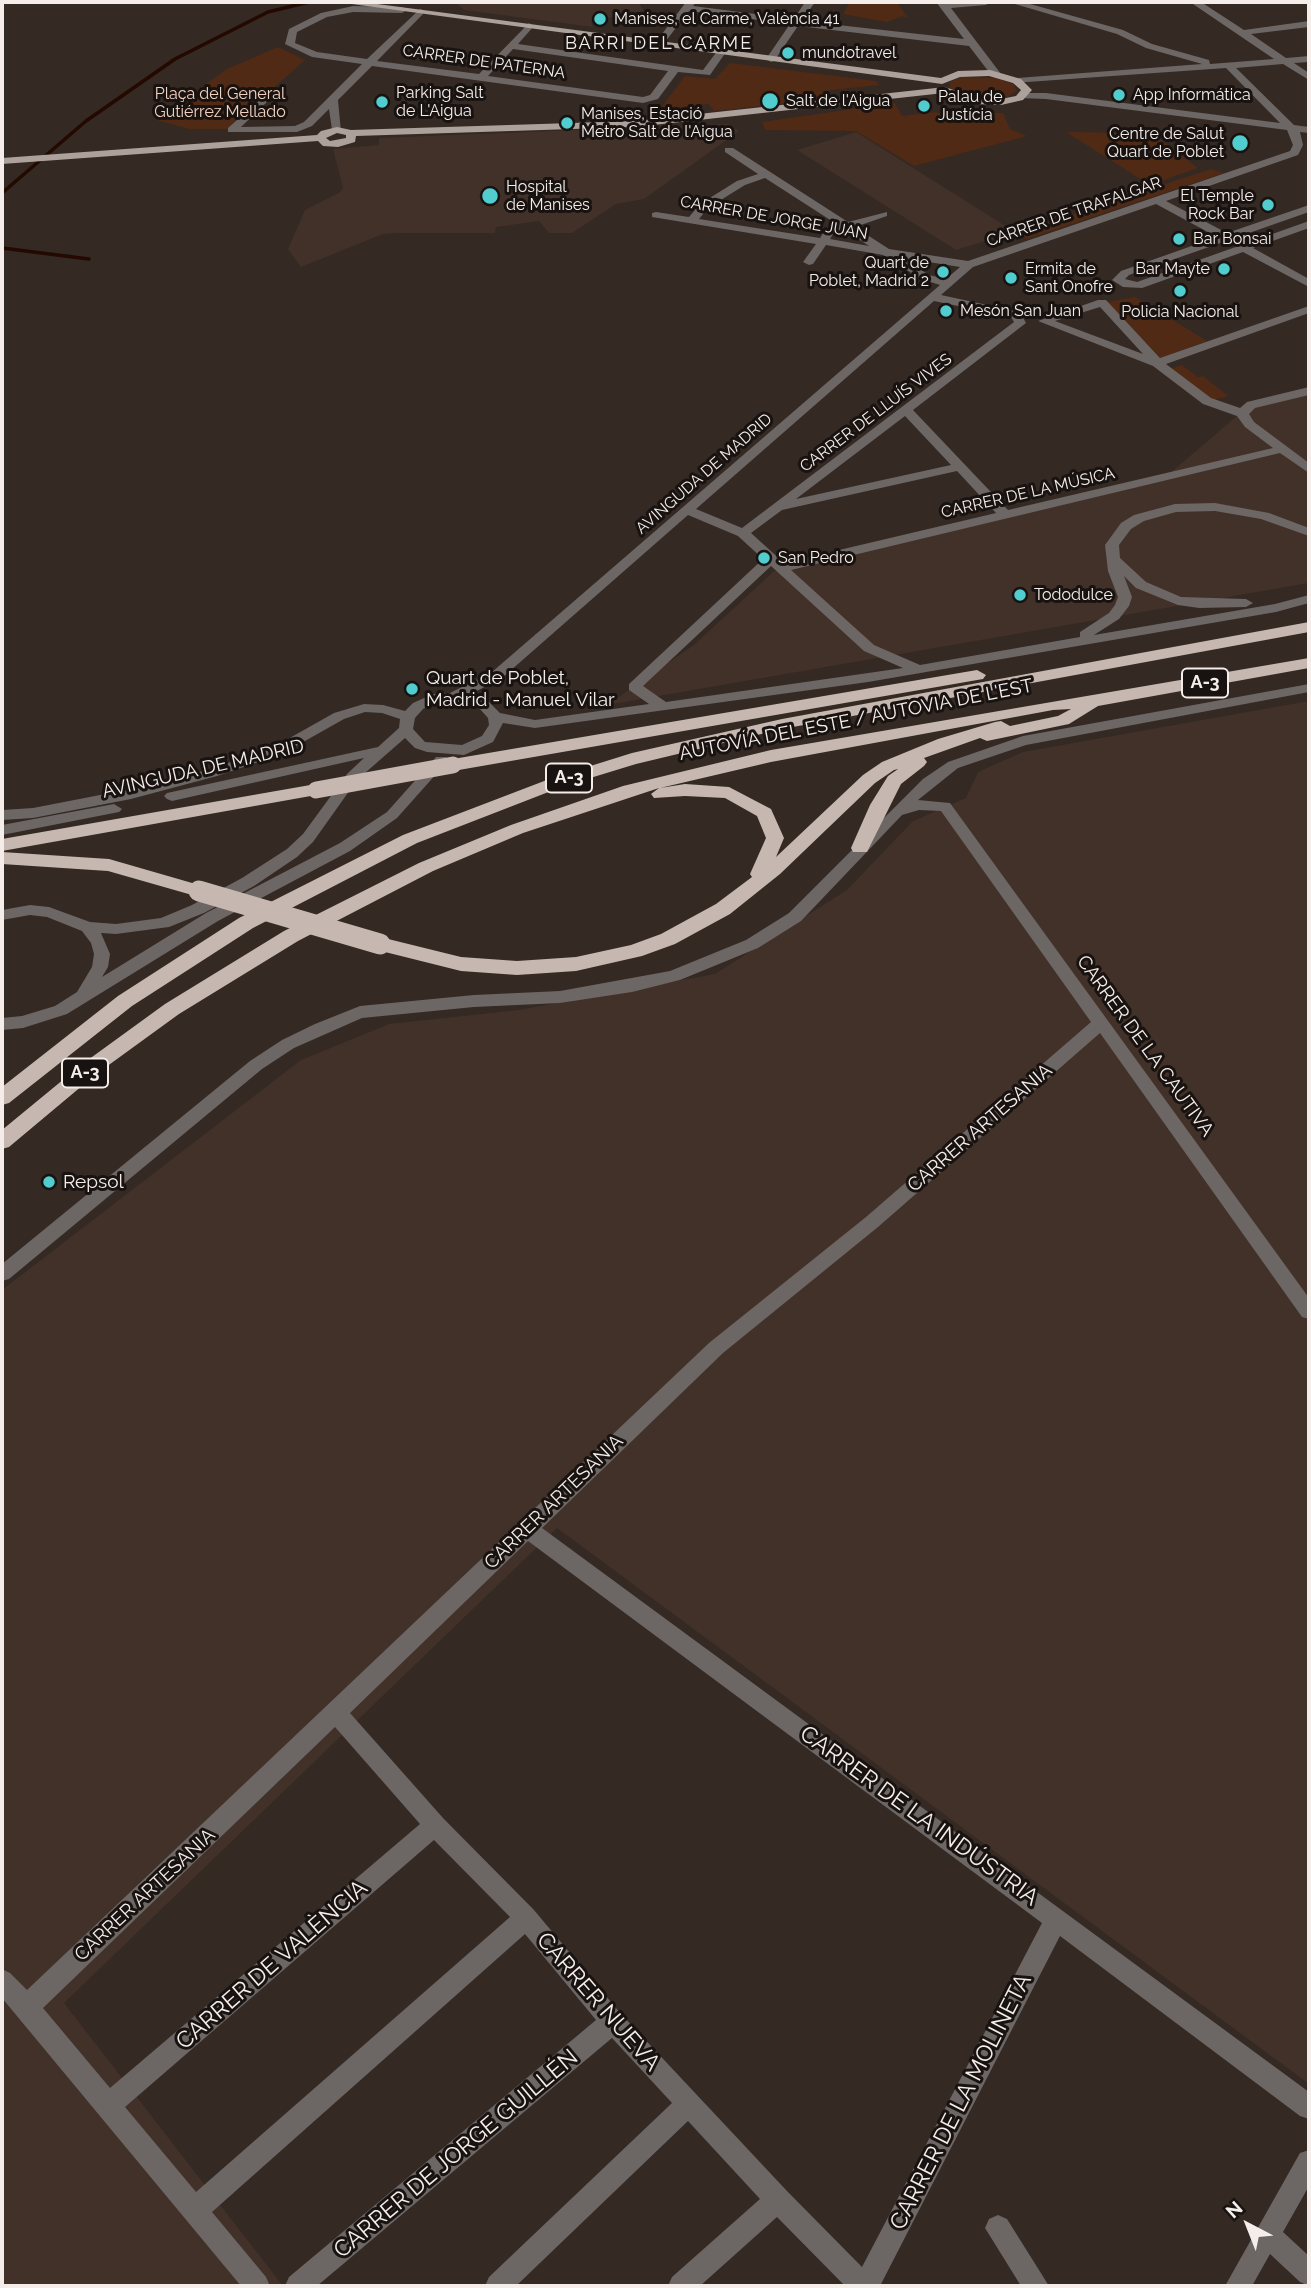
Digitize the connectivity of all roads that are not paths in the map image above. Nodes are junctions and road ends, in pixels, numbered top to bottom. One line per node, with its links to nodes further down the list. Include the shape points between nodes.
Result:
1 (341, 2): 8 (main road)
2 (810, 2): 10 (street)
3 (986, 2): 6 (street)
4 (1013, 2): 24 (street)
5 (1198, 2): 14 (street)
6 (942, 4): 13 (street)
7 (689, 5): 10 (street); 17 (street)
8 (402, 10): 9 (main road); 22 (street, CARRER DE PATERNA, via 354,9 324,15 292,31 290,44 315,55)
9 (420, 12): 12 (main road); 22 (street)
10 (797, 23): 15 (street); 20 (street)
11 (1309, 24): 14 (street)
12 (529, 26): 17 (main road); 18 (street)
13 (960, 28): 15 (street, via 958,37); 16 (street)
14 (1240, 33): 23 (street)
15 (950, 41): 16 (street)
16 (972, 43): 27 (street)
17 (659, 44): 19 (main road)
18 (510, 46): 26 (street); 29 (street)
19 (721, 52): 20 (main road); 26 (street, via 706,73)
20 (771, 59): 31 (main road)
21 (1309, 59): 23 (street)
22 (372, 61): 29 (street, CARRER DE PATERNA); 33 (street)
23 (1287, 61): 25 (street); 28 (street)
24 (1209, 63)
25 (1233, 65): 30 (street); 36 (street, via 1231,68)
26 (674, 69): 29 (street, CARRER DE PATERNA, via 649,99)
27 (996, 74): 30 (main road); 31 (main road, via 965,73)
28 (1309, 77)
29 (481, 78)
30 (1017, 80): 32 (main road, via 1027,88)
31 (943, 86): 32 (main road, via 986,102); 39 (main road, via 635,124)
32 (1023, 96): 35 (street)
33 (333, 99): 34 (street, via 297,129 232,130); 37 (street)
34 (262, 101)
35 (1266, 126): 36 (street); 41 (street)
36 (1293, 129): 38 (street); 41 (street)
37 (337, 130): 39 (main road); 40 (main road)
38 (1309, 130)
39 (351, 133): 40 (main road, via 351,140 338,144)
40 (320, 138): 44 (main road)
41 (1297, 140): 45 (street, CARRER DE TRAFALGAR, via 1296,152)
42 (729, 150): 46 (street)
43 (1309, 152): 45 (street, CARRER DE TRAFALGAR)
44 (2, 160)
45 (1276, 161): 47 (street, CARRER DE TRAFALGAR)
46 (767, 174): 51 (street, via 741,183 704,206); 53 (street)
47 (1158, 201): 54 (street); 59 (street, CARRER DE TRAFALGAR)
48 (1309, 208): 54 (street)
49 (883, 214): 53 (street)
50 (656, 215): 51 (street, CARRER DE JORGE JUAN)
51 (692, 220): 55 (street, CARRER DE JORGE JUAN)
52 (1309, 224): 56 (street)
53 (846, 226): 55 (street, via 829,232); 57 (street)
54 (1226, 237): 56 (street, via 1125,273 1118,280 1138,286)
55 (821, 242): 57 (street, CARRER DE JORGE JUAN); 58 (street)
56 (1243, 247): 61 (street)
57 (888, 254): 59 (street, CARRER DE JORGE JUAN); 60 (street, via 925,277)
58 (809, 262)
59 (969, 265): 60 (street, CARRER DE TRAFALGAR)
60 (947, 283): 62 (street, CARRER DE TRAFALGAR)
61 (1309, 284)
62 (932, 297): 67 (street, CARRER DE LLUÍS VIVES, via 1016,314 1020,323); 73 (street, AVINGUDA DE MADRID)
63 (1309, 309): 64 (street)
64 (1157, 363): 64 (street, via 1044,321 1102,302); 68 (street, via 1207,401)
65 (1309, 391): 68 (street, via 1251,405)
66 (1309, 401): 68 (street)
67 (906, 410): 70 (street); 72 (street, CARRER DE LLUÍS VIVES)
68 (1245, 418): 69 (street)
69 (1283, 449): 71 (street); 74 (street, CARRER DE LA MÚSICA)
70 (959, 467): 72 (street); 74 (street)
71 (1309, 469)
72 (776, 508): 76 (street, CARRER DE LLUÍS VIVES)
73 (689, 510): 76 (street); 85 (street, AVINGUDA DE MADRID)
74 (1006, 516): 78 (street, CARRER DE LA MÚSICA)
75 (1309, 531): 77 (street, via 1237,509 1175,508 1126,526 1112,545)
76 (743, 533): 78 (street)
77 (1112, 555): 79 (street, via 1141,585 1178,601); 81 (street, via 1125,597 1122,606 1100,627)
78 (776, 563): 84 (street, via 869,648); 90 (street, via 634,687)
79 (1302, 600): 81 (street)
80 (1309, 627): 82 (highway, AUTOVÍA DEL ESTE / AUTOVIA DE L'EST / A-3)
81 (1074, 641): 84 (street)
82 (1211, 645): 95 (highway, via 1172,644); 113 (highway, AUTOVÍA DEL ESTE / AUTOVIA DE L'EST / A-3, via 707,741 582,774 484,809 351,867 246,923 125,1001)
83 (1309, 663): 88 (highway, AUTOVÍA DEL ESTE / AUTOVIA DE L'EST / A-3)
84 (916, 668): 90 (street)
85 (497, 675): 87 (street, AVINGUDA DE MADRID); 89 (street, AVINGUDA DE MADRID)
86 (1309, 688): 96 (street, via 1023,741)
87 (455, 696): 89 (street); 93 (street, via 426,701)
88 (1101, 701): 91 (highway); 97 (highway, AUTOVÍA DEL ESTE / AUTOVIA DE L'EST / A-3, via 1053,705 771,756 629,790)
89 (484, 705): 92 (street)
90 (664, 707): 92 (street, via 535,724)
91 (1072, 715): 103 (highway, via 960,744 907,768 879,805); 106 (highway, via 989,729 888,766)
92 (495, 717): 95 (street, via 488,739)
93 (407, 724): 94 (street, AVINGUDA DE MADRID); 95 (street, via 420,745); 100 (street, AVINGUDA DE MADRID, via 383,709 364,708 339,716 277,751 212,773 131,794)
94 (384, 749): 101 (street, AVINGUDA DE MADRID); 109 (street, via 352,777 308,838 248,882 163,923)
95 (452, 758): 102 (highway, bridge, via 316,790); 110 (street, via 372,831 212,917)
96 (953, 765): 98 (street, via 944,786); 99 (street)
97 (589, 806): 106 (highway, via 685,790 729,793 749,802 765,813 775,838); 114 (highway, AUTOVÍA DEL ESTE / AUTOVIA DE L'EST / A-3, via 517,829 426,867 291,936 172,1009)
98 (945, 806): 99 (street, via 918,805); 111 (street, CARRER DE LA CAUTIVA)
99 (895, 814): 103 (street)
100 (2, 815)
101 (2, 830)
102 (2, 845)
103 (860, 848): 115 (street, via 830,886 795,917 752,944 674,976 560,997 360,1012 288,1044)
104 (2, 858): 107 (highway, via 109,865)
105 (2, 868): 107 (highway, via 57,868)
106 (755, 881): 107 (highway, bridge, via 723,909 668,939 576,964 517,968 461,964)
107 (175, 884)
108 (2, 915): 109 (street, via 49,912)
109 (88, 927): 110 (street, via 102,954)
110 (82, 996): 112 (street, via 44,1017)
111 (1102, 1022): 116 (street, CARRER DE LA CAUTIVA); 117 (street, CARRER ARTESANIA, via 872,1222 716,1348)
112 (2, 1024)
113 (2, 1098)
114 (2, 1141)
115 (2, 1274)
116 (1309, 1312)
117 (527, 1528): 118 (street, CARRER ARTESANIA); 121 (street, CARRER DE LA INDÚSTRIA)
118 (337, 1714): 119 (street, CARRER NUEVA); 123 (street, CARRER ARTESANIA)
119 (435, 1825): 120 (street, CARRER NUEVA); 126 (street, CARRER DE VALÈNCIA)
120 (526, 1918): 124 (street, CARRER NUEVA); 130 (street)
121 (1056, 1918): 127 (street, CARRER DE LA INDÚSTRIA); 139 (street, CARRER DE LA MOLINETA)
122 (2, 1980): 123 (street)
123 (27, 2007): 126 (street)
124 (613, 2022): 125 (street, CARRER NUEVA); 136 (street, CARRER DE JORGE GUILLÉN)
125 (689, 2104): 129 (street, CARRER NUEVA); 137 (street)
126 (109, 2105): 130 (street)
127 (1309, 2107)
128 (1309, 2162): 132 (street)
129 (778, 2200): 138 (street); 139 (street, CARRER NUEVA)
130 (196, 2209): 135 (street)
131 (998, 2228): 140 (street)
132 (1269, 2236): 133 (street); 134 (street)
133 (1309, 2273)
134 (1237, 2283)
135 (257, 2286)
136 (299, 2286)
137 (498, 2286)
138 (681, 2286)
139 (865, 2286)
140 (1036, 2286)

